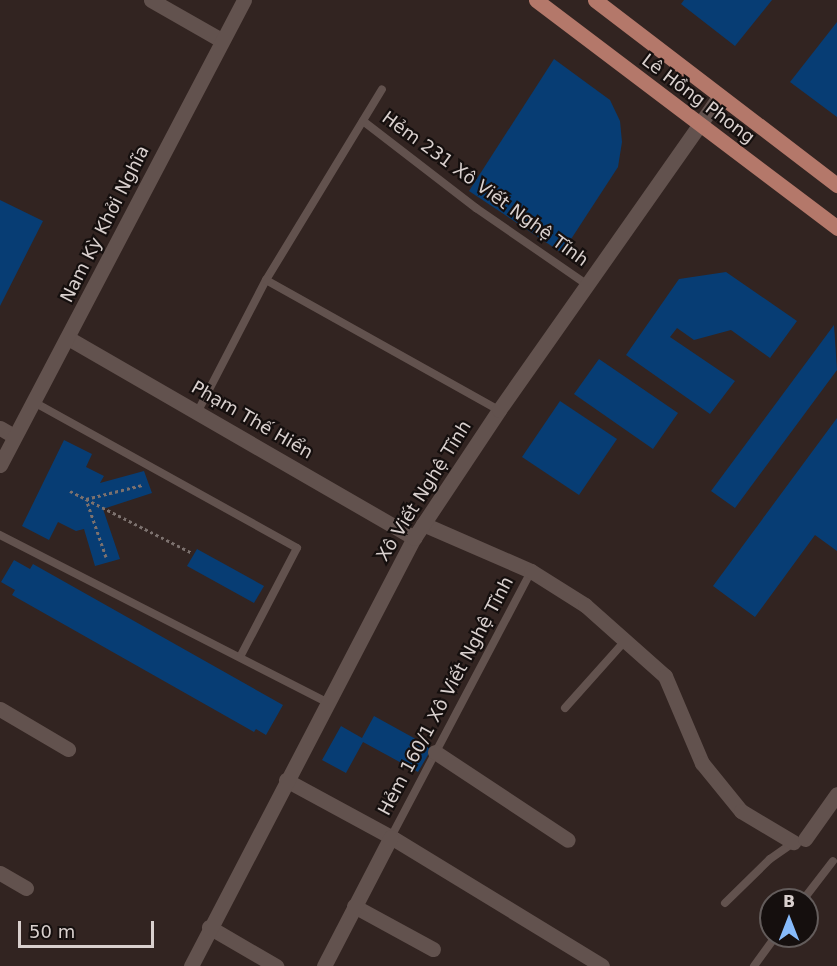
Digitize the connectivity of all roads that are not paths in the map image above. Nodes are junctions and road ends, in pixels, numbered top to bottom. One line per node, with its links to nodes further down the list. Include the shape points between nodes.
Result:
1 (151, 0): 5 (street)
2 (244, 0): 5 (street, Nam Kỳ Khởi Nghĩa)
3 (536, 0): 9 (main road, Lê Hồng Phong)
4 (595, 0): 7 (main road, Lê Hồng Phong)
5 (220, 40): 14 (street, Nam Kỳ Khởi Nghĩa)
6 (382, 89): 8 (lane)
7 (720, 96): 9 (street, Xô Viết Nghệ Tĩnh); 10 (main road, Lê Hồng Phong)
8 (363, 121): 12 (lane); 13 (lane, Hẻm 231 Xô Viết Nghệ Tĩnh, via 476,208)
9 (699, 124): 11 (main road, Lê Hồng Phong); 13 (street, Xô Viết Nghệ Tĩnh)
10 (837, 185)
11 (837, 228)
12 (266, 280): 16 (lane); 17 (lane)
13 (586, 284): 16 (street, Xô Viết Nghệ Tĩnh)
14 (68, 338): 15 (street, Nam Kỳ Khởi Nghĩa); 17 (street, Phạm Thế Hiển)
15 (32, 401): 19 (street, Nam Kỳ Khởi Nghĩa); 26 (lane, via 297,548)
16 (499, 410): 21 (street, Xô Viết Nghệ Tĩnh)
17 (198, 411): 23 (street, Phạm Thế Hiển)
18 (0, 428): 19 (street)
19 (14, 436): 20 (street, Nam Kỳ Khởi Nghĩa)
20 (0, 465)
21 (423, 524): 23 (street, Xô Viết Nghệ Tĩnh); 24 (street)
22 (0, 535): 26 (lane)
23 (414, 538): 27 (street, Xô Viết Nghệ Tĩnh)
24 (531, 571): 25 (street, via 585,606); 31 (lane, Hẻm 160/1 Xô Viết Nghệ Tĩnh)
25 (625, 641): 28 (lane); 36 (street, via 665,676 702,763 717,784 741,811)
26 (241, 656): 27 (lane)
27 (327, 702): 32 (street, Xô Viết Nghệ Tĩnh)
28 (565, 708)
29 (0, 709): 30 (street)
30 (68, 749)
31 (435, 752): 34 (lane, Hẻm 160/1 Xô Viết Nghệ Tĩnh); 35 (street)
32 (286, 780): 34 (street); 43 (street, Xô Viết Nghệ Tĩnh)
33 (837, 794): 36 (street)
34 (391, 837): 42 (street); 49 (street)
35 (567, 840)
36 (799, 840): 41 (lane)
37 (833, 861): 40 (lane)
38 (0, 873): 39 (street)
39 (26, 888)
40 (812, 888)
41 (725, 903)
42 (354, 906): 45 (street); 48 (street)
43 (209, 927): 46 (street, Xô Viết Nghệ Tĩnh); 47 (street)
44 (767, 948): 50 (lane)
45 (433, 949)
46 (191, 966)
47 (276, 966)
48 (324, 966)
49 (602, 966)
50 (754, 966)

